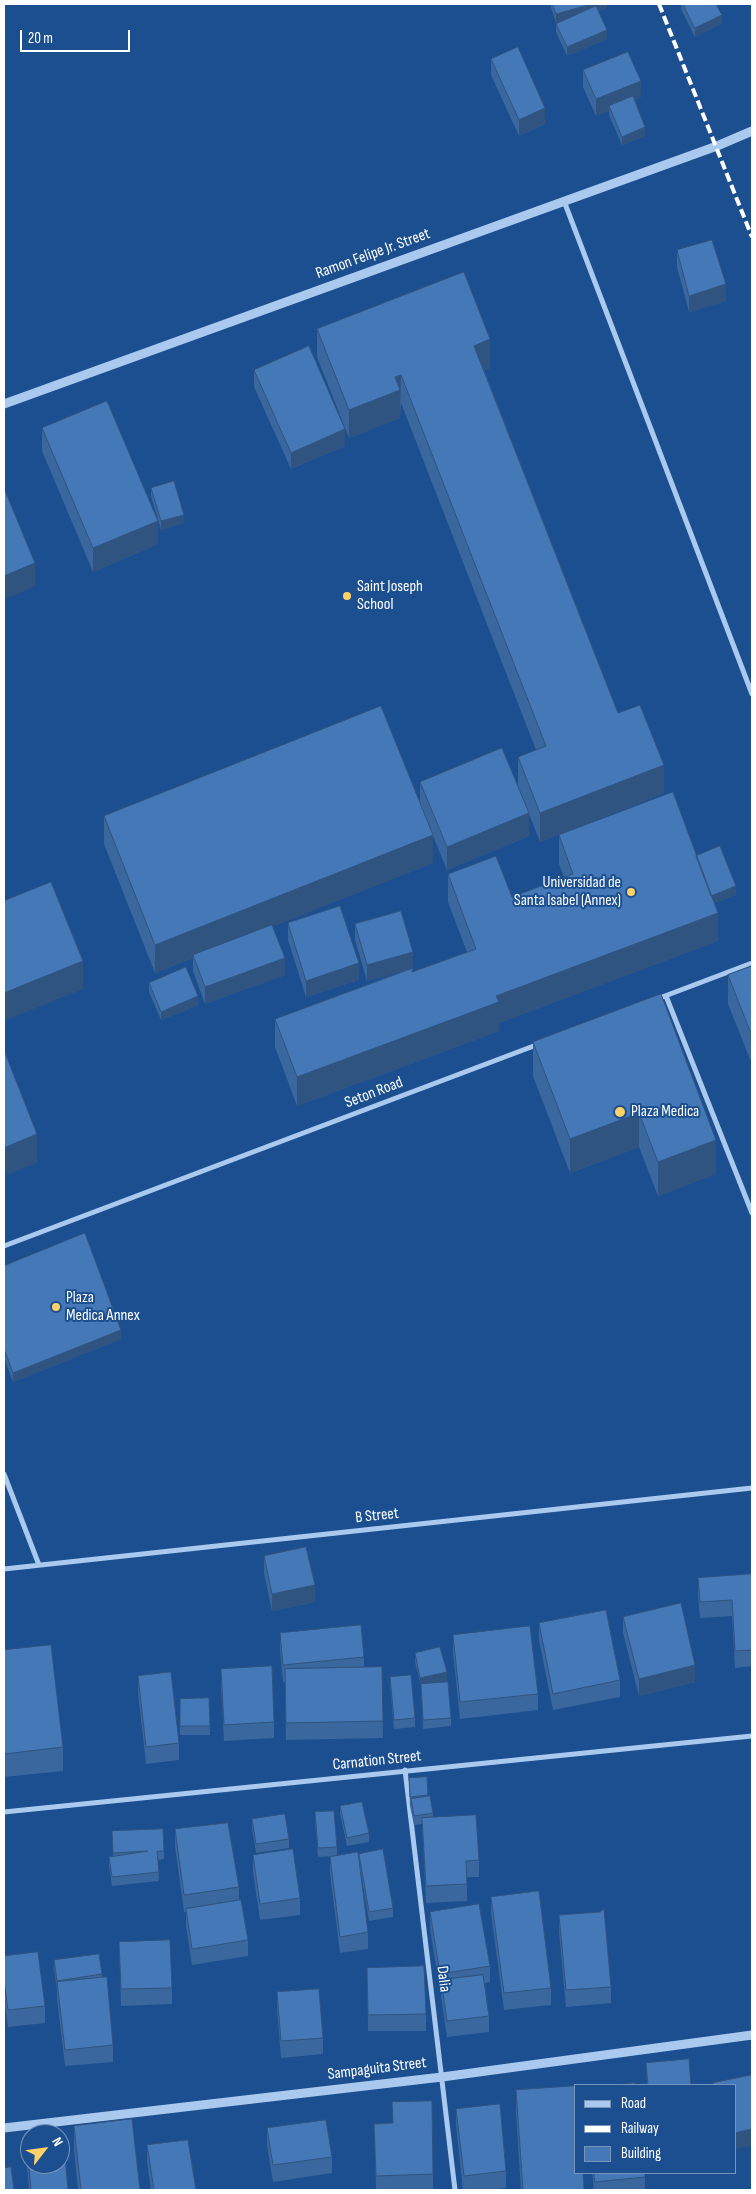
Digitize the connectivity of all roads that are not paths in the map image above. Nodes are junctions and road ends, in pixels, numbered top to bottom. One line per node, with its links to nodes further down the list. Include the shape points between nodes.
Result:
1 (752, 131): 2 (street, Ramon Felipe Jr. Street)
2 (564, 201): 3 (street, Ramon Felipe Jr. Street); 4 (street)
3 (4, 404)
4 (752, 694)
5 (752, 963): 6 (street)
6 (666, 996): 7 (street); 9 (street)
7 (647, 1003)
8 (544, 1042): 10 (street, Seton Road)
9 (752, 1213)
10 (4, 1246)
11 (4, 1474): 13 (street)
12 (752, 1488): 13 (street, B Street)
13 (39, 1565): 14 (street, B Street)
14 (4, 1569)
15 (752, 1736): 16 (street, Carnation Street)
16 (405, 1770): 17 (street, Carnation Street); 19 (street, Dalia)
17 (4, 1812)
18 (752, 2035): 19 (street, Sampaguita Street)
19 (442, 2077): 20 (street, Sampaguita Street); 21 (street, Dalia)
20 (4, 2128)
21 (455, 2190)

